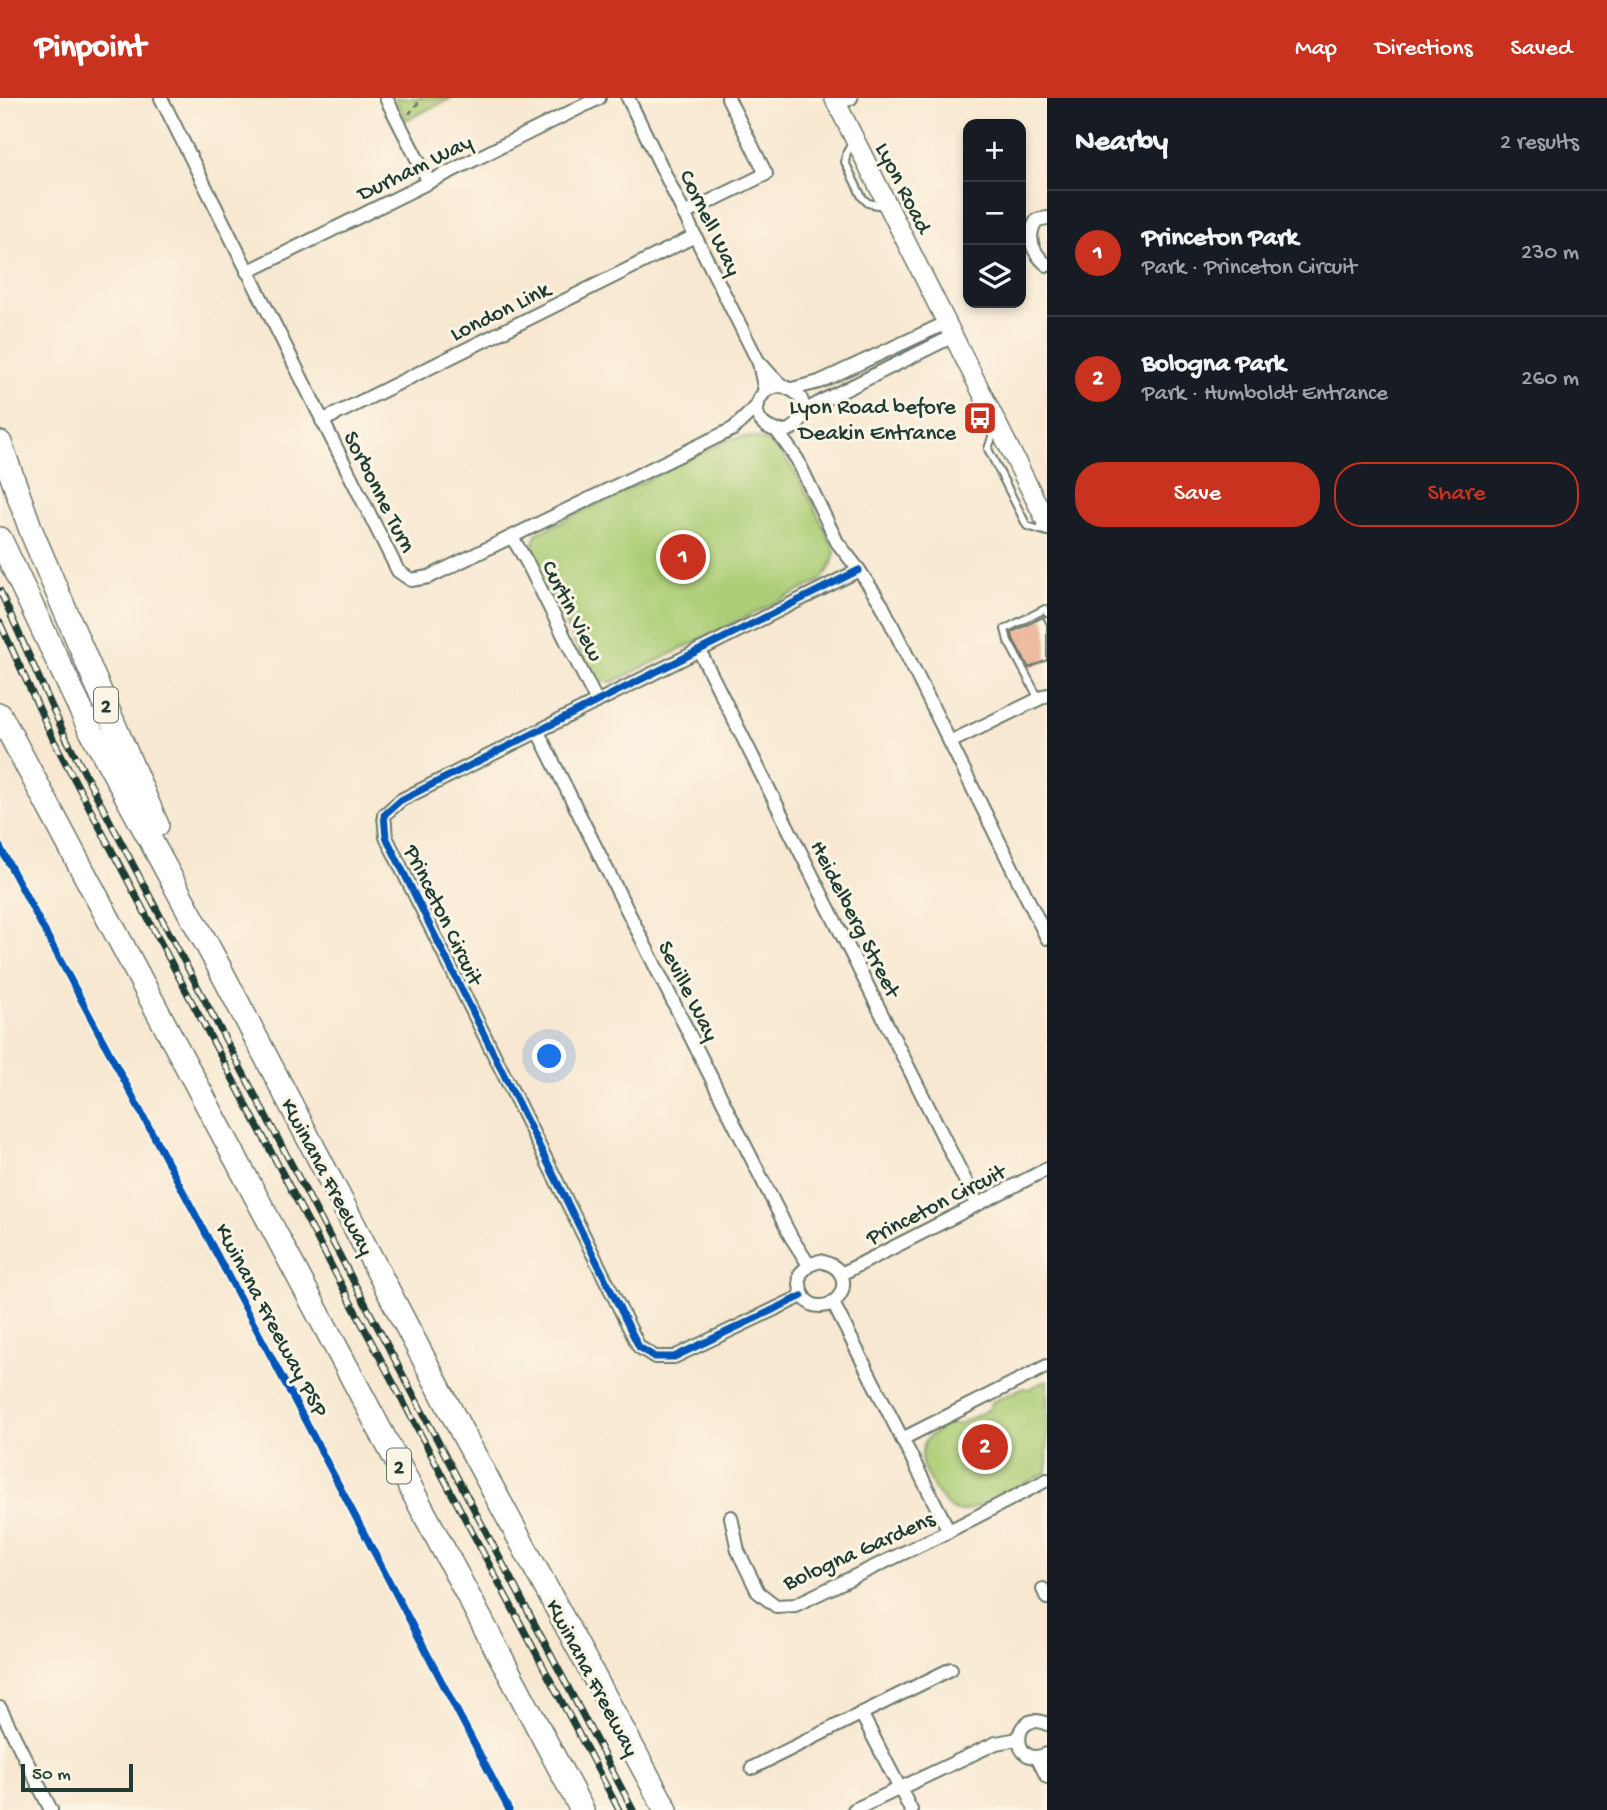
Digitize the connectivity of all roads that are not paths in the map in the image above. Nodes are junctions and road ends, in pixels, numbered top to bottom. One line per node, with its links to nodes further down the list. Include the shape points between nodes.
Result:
1 (161, 98): 12 (street, Sorbonne Turn)
2 (386, 98): 7 (street)
3 (599, 98): 7 (street, Durham Way)
4 (628, 98): 8 (street, Cornell Way)
5 (728, 98): 8 (street, via 766,174)
6 (840, 100): 13 (street, Lyon Road, via 854,139)
7 (429, 182): 12 (street, Durham Way)
8 (684, 214): 10 (street, Cornell Way)
9 (1047, 218): 11 (street, via 1033,225 1031,240 1033,250)
10 (695, 236): 14 (street, Cornell Way); 19 (street, London Link)
11 (1047, 265)
12 (247, 272): 19 (street, Sorbonne Turn)
13 (949, 329): 15 (street, via 819,382); 18 (street); 20 (street, Lyon Road)
14 (759, 363): 15 (street, Cornell Way); 16 (street, Cornell Way)
15 (788, 388): 16 (street); 18 (street, via 801,399)
16 (765, 391): 17 (street)
17 (758, 405): 21 (street); 22 (street, Sorbonne Turn)
18 (800, 418): 23 (street, via 788,430); 25 (street)
19 (322, 421): 28 (street, Sorbonne Turn, via 398,571 411,580 429,577)
20 (996, 423): 26 (street, Lyon Road); 27 (lane, via 988,449 1027,526)
21 (764, 425): 22 (street, Sorbonne Turn); 23 (street)
22 (733, 429): 28 (street, Sorbonne Turn)
23 (777, 431): 25 (street)
24 (0, 443): 39 (highway, 2, via 32,533)
25 (797, 459): 30 (street, via 837,542)
26 (1047, 523)
27 (1047, 532)
28 (512, 537): 34 (street, Curtin View)
29 (0, 538): 39 (highway, Kwinana Freeway / 2, via 88,725)
30 (859, 570): 32 (street, Princeton Circuit); 37 (street)
31 (1047, 613): 33 (lane, via 1045,609 1005,629)
32 (699, 650): 34 (street, Princeton Circuit); 41 (street, Heidelberg Street)
33 (1043, 697): 37 (street)
34 (597, 702): 36 (street, Princeton Circuit)
35 (1, 718): 61 (highway, 2)
36 (538, 732): 42 (street, Seville Way); 44 (street, Princeton Circuit, via 401,800 384,815 386,837 639,1347 655,1357 674,1357)
37 (950, 742): 38 (street)
38 (1047, 938)
39 (218, 965): 62 (highway, Kwinana Freeway / 2)
40 (1047, 1169): 41 (street, Princeton Circuit)
41 (977, 1204): 43 (street, Princeton Circuit)
42 (808, 1265): 43 (street, via 820,1261 833,1265); 44 (street, via 800,1274)
43 (841, 1275): 45 (street, via 844,1285)
44 (802, 1296): 45 (street, via 811,1304)
45 (833, 1303): 47 (street)
46 (1047, 1366): 47 (street)
47 (902, 1439): 50 (street)
48 (1047, 1480): 50 (street, Bologna Gardens)
49 (731, 1517): 50 (street, Bologna Gardens, via 738,1551 758,1591 776,1606 795,1605)
50 (949, 1531)
51 (951, 1668): 53 (street)
52 (0, 1708): 60 (street)
53 (861, 1713): 57 (street); 59 (street)
54 (1047, 1724): 55 (street, via 1027,1723)
55 (1018, 1739): 56 (street, via 1024,1752); 59 (street, via 996,1743)
56 (1042, 1756): 58 (street)
57 (751, 1768)
58 (1047, 1777)
59 (900, 1788): 63 (street); 64 (street)
60 (51, 1810)
61 (582, 1810)
62 (666, 1810)
63 (853, 1810)
64 (911, 1810)

